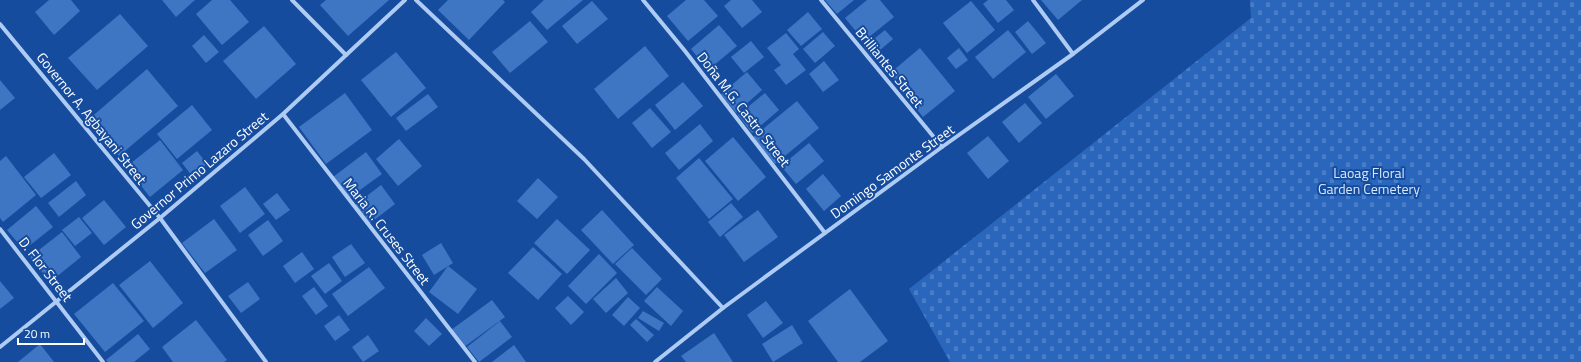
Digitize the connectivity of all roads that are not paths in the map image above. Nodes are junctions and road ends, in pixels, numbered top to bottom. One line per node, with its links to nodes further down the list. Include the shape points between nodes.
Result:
1 (292, 0): 10 (street)
2 (405, 0): 10 (street, Governor Primo Lazaro Street)
3 (416, 0): 17 (street, via 584,159)
4 (643, 0): 15 (street, Doña M.G. Castro Street)
5 (821, 0): 12 (street, Brilliantes Street)
6 (1033, 0): 9 (street)
7 (1143, 0): 9 (street, Domingo Samonte Street)
8 (0, 24): 13 (street, Governor A. Agbayani Street)
9 (1073, 54): 12 (street, Domingo Samonte Street)
10 (346, 55): 11 (street, Governor Primo Lazaro Street)
11 (282, 114): 13 (street, Governor Primo Lazaro Street); 21 (street, Maria R. Cruses Street)
12 (942, 147): 15 (street, Domingo Samonte Street)
13 (160, 218): 16 (street, Governor Primo Lazaro Street); 20 (street, Governor A. Agbayani Street)
14 (0, 229): 16 (street, D. Flor Street)
15 (825, 233): 17 (street, Domingo Samonte Street)
16 (57, 302): 18 (street, Governor Primo Lazaro Street); 19 (street, D. Flor Street)
17 (724, 308): 22 (street, Domingo Samonte Street)
18 (0, 347)
19 (103, 362)
20 (266, 362)
21 (475, 362)
22 (655, 362)

